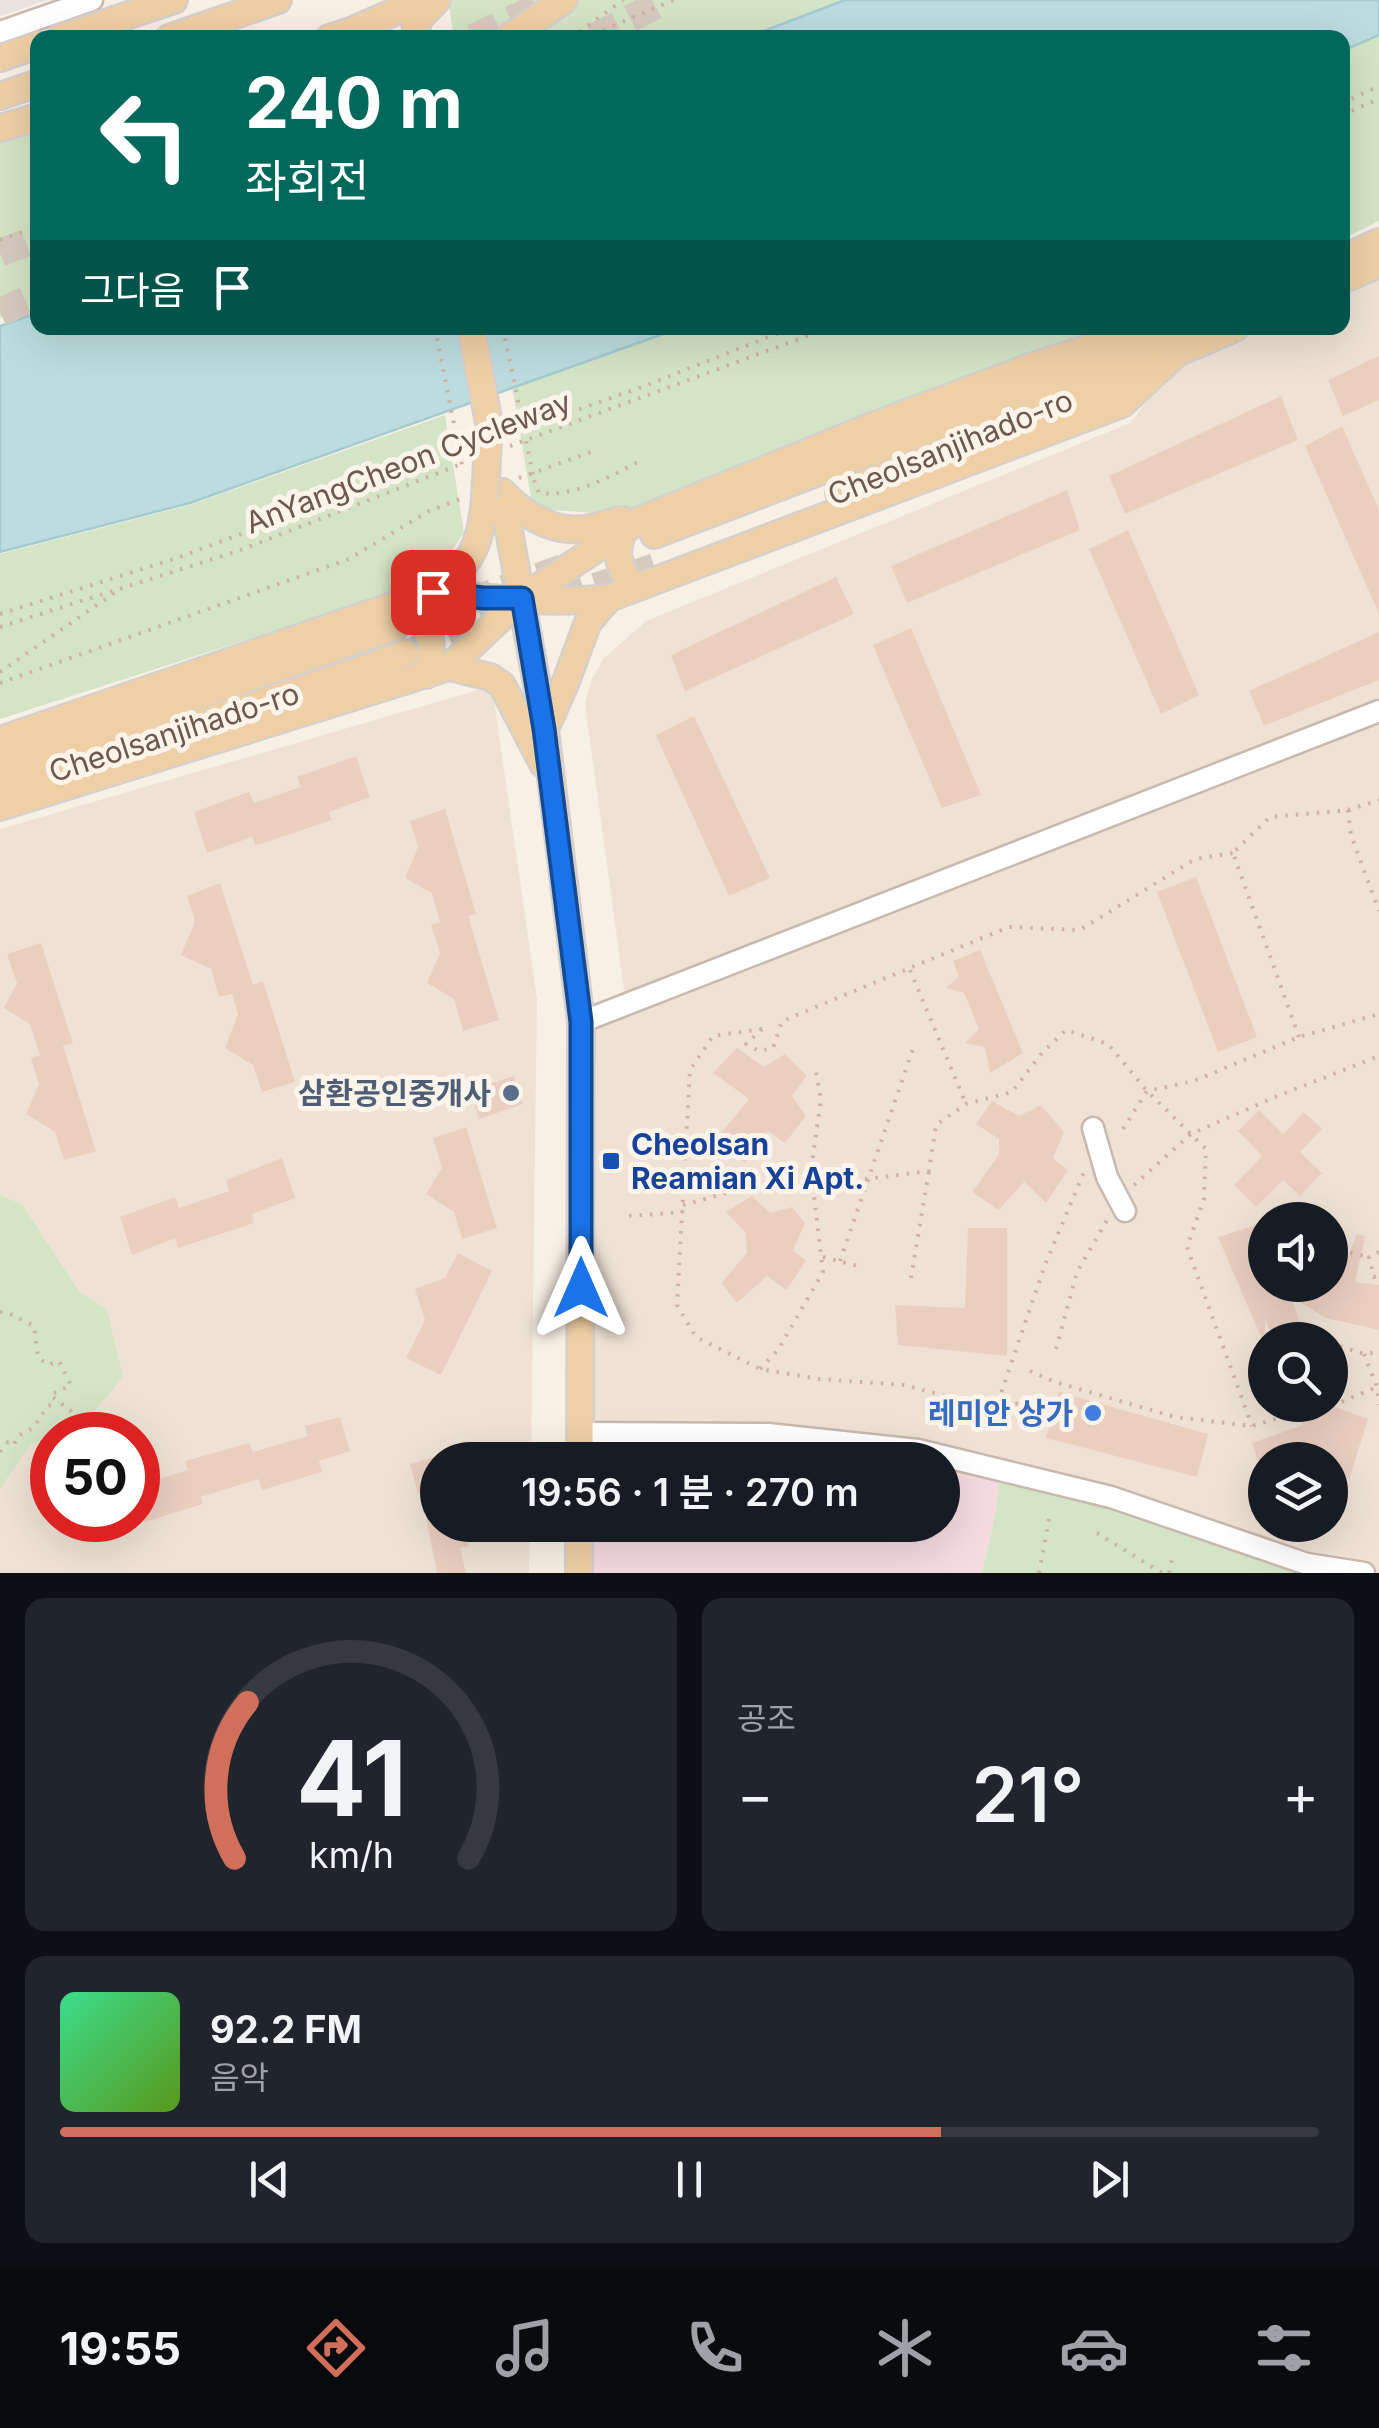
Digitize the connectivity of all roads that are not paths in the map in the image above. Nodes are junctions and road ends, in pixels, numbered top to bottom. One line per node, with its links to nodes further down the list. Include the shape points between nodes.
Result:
1 (92, 0): 10 (street)
2 (174, 0): 6 (main road)
3 (278, 0): 7 (main road)
4 (564, 0): 9 (main road)
5 (419, 13): 8 (main road)
6 (84, 30)
7 (192, 30)
8 (354, 30)
9 (520, 30)
10 (0, 32)
11 (30, 48): 12 (main road)
12 (0, 58)
13 (30, 86): 14 (main road)
14 (0, 96)
15 (30, 119): 16 (main road)
16 (0, 128)
17 (1379, 242): 18 (main road)
18 (1350, 255)
19 (1379, 264): 20 (main road)
20 (1350, 277)
21 (473, 335): 23 (main road, bridge, via 491,434)
22 (1179, 338): 24 (main road, via 1111,341 1030,367 872,426); 25 (main road, Cheolsanjihado-ro, via 1027,418); 26 (main road, via 1122,404)
23 (488, 494): 24 (main road, via 551,526 588,529 618,520); 27 (main road, via 474,552); 28 (main road)
24 (639, 528): 26 (main road, via 618,542 618,554 629,582); 28 (main road)
25 (663, 563)
26 (640, 587): 29 (main road)
27 (433, 592): 28 (main road); 30 (main road)
28 (522, 598): 29 (main road); 32 (main road); 34 (main road)
29 (609, 598): 34 (main road, via 588,622)
30 (395, 616): 32 (main road, via 412,612 422,621); 35 (main road); 36 (main road, Cheolsanjihado-ro)
31 (404, 653): 38 (main road, Cheolsanjihado-ro)
32 (438, 671): 37 (main road, via 490,676 502,685); 39 (main road)
33 (1379, 711): 40 (street)
34 (544, 729): 37 (main road)
35 (0, 740)
36 (0, 762)
37 (552, 779): 40 (main road)
38 (0, 788)
39 (0, 807)
40 (581, 1022): 43 (main road)
41 (1093, 1128): 42 (street, via 1106,1177)
42 (1122, 1205)
43 (580, 1433): 44 (main road); 47 (street, via 768,1434 918,1450 1112,1496 1307,1564)
44 (580, 1442)
45 (579, 1542): 46 (main road)
46 (578, 1573)
47 (1364, 1573)

